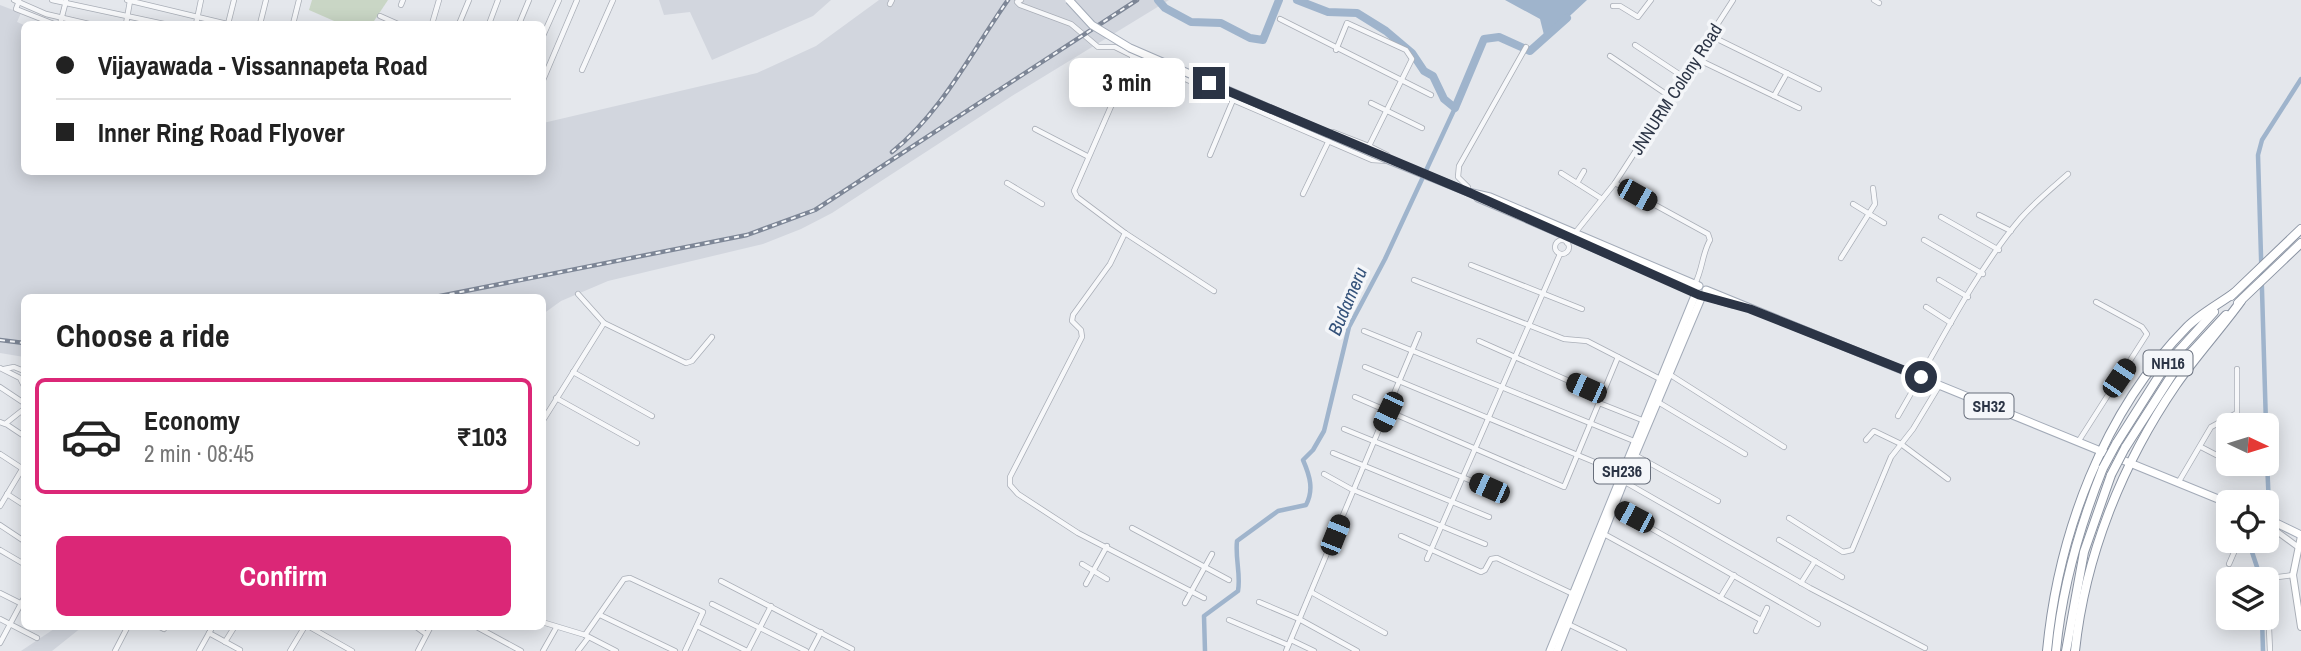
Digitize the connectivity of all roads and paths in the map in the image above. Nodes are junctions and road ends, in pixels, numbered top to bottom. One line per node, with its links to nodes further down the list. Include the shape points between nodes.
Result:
1 (52, 0): 21 (street)
2 (129, 0): 22 (street); 23 (street)
3 (167, 0): 22 (street)
4 (201, 0): 26 (street)
5 (234, 0): 35 (street)
6 (266, 0): 36 (street)
7 (299, 0): 37 (street)
8 (439, 0): 39 (street)
9 (469, 0): 40 (street)
10 (498, 0): 41 (street)
11 (529, 0): 42 (street)
12 (559, 0): 43 (street)
13 (577, 0): 52 (street)
14 (613, 0): 51 (street)
15 (1021, 0): 48 (street, via 1017,2 1020,5 1071,24 1098,47 1115,47)
16 (1069, 0): 70 (main road, SH32, bridge, via 1092,25 1122,44)
17 (1623, 0): 18 (street, via 1617,6 1638,17)
18 (1651, 0)
19 (1733, 0): 44 (street, JNNURM Colony Road)
20 (16, 1): 25 (street); 28 (street, via 16,9)
21 (66, 1): 23 (street); 25 (street)
22 (166, 9): 26 (street)
23 (129, 15): 31 (street); 32 (street)
24 (380, 16): 38 (street)
25 (63, 17): 29 (street); 30 (street)
26 (197, 17): 33 (street); 34 (street)
27 (1280, 19): 47 (street)
28 (46, 21)
29 (62, 21)
30 (78, 21)
31 (126, 21)
32 (152, 21)
33 (196, 21)
34 (214, 21)
35 (228, 21)
36 (261, 21)
37 (294, 21)
38 (391, 21)
39 (433, 21)
40 (460, 21)
41 (490, 21)
42 (520, 21)
43 (546, 28)
44 (1711, 36): 50 (street, JNNURM Colony Road); 53 (street)
45 (1635, 45): 54 (street)
46 (1526, 47): 78 (street, via 1459,166 1458,177)
47 (1336, 50): 55 (street); 55 (street, via 1347,23 1406,50 1412,59)
48 (1133, 56): 60 (street); 69 (street)
49 (1610, 57): 59 (street)
50 (1697, 59): 54 (street, JNNURM Colony Road); 58 (street)
51 (582, 70)
52 (546, 73)
53 (1787, 73): 56 (street); 58 (street)
54 (1685, 78): 59 (street, JNNURM Colony Road)
55 (1401, 81): 57 (street); 63 (street)
56 (1819, 89)
57 (1431, 95)
58 (1774, 96): 62 (street)
59 (1672, 98): 76 (street, JNNURM Colony Road)
60 (1233, 100): 66 (street); 68 (street)
61 (1371, 103): 63 (street)
62 (1799, 108)
63 (1386, 111): 64 (street); 67 (street)
64 (1422, 128)
65 (1035, 129): 69 (street)
66 (1329, 142): 67 (street, via 1333,132); 70 (street, bridge, via 1372,160); 79 (street)
67 (1369, 146): 70 (street, bridge)
68 (1210, 155)
69 (1087, 156): 89 (street, via 1075,194)
70 (1391, 161): 78 (main road, SH32)
71 (1584, 171): 75 (street)
72 (1561, 173): 75 (street)
73 (2068, 174): 88 (street)
74 (1007, 183): 81 (street)
75 (1577, 183): 80 (street)
76 (1615, 183): 80 (street, JNNURM Colony Road); 102 (street, via 1708,234)
77 (1873, 188): 83 (street, via 1876,200)
78 (1468, 192): 90 (main road, SH32, via 1490,197)
79 (1303, 194)
80 (1602, 198): 90 (street, JNNURM Colony Road)
81 (1042, 204)
82 (1853, 204): 83 (street)
83 (1869, 214): 86 (street); 95 (street)
84 (1979, 215): 88 (street)
85 (1941, 217): 93 (street)
86 (1884, 223)
87 (2301, 229): 103 (highway, NH16)
88 (2011, 231): 93 (street)
89 (1125, 233): 100 (street); 202 (street, via 1110,264 1073,314 1082,337 1009,481 1018,494 1079,533)
90 (1571, 238): 94 (street, via 1567,251); 94 (street, via 1557,243 1555,249); 102 (main road, SH32)
91 (1924, 240): 97 (street)
92 (2301, 243): 107 (highway, NH16)
93 (1999, 250): 97 (street)
94 (1560, 254): 101 (street)
95 (1841, 258)
96 (1471, 265): 101 (street)
97 (1983, 274): 105 (street)
98 (1414, 280): 114 (street)
99 (1939, 280): 105 (street)
100 (1214, 290)
101 (1543, 292): 110 (street); 114 (street)
102 (1698, 292): 106 (main road, SH32); 111 (main road, SH32); 112 (main road, SH236); 131 (main road, SH236)
103 (2234, 293): 164 (highway, via 2188,326 2166,352); 290 (highway, NH16, bridge, via 2166,365 2103,468 2070,565)
104 (578, 294): 113 (street)
105 (1968, 297): 115 (street)
106 (1716, 301): 111 (main road, SH32); 112 (main road)
107 (2241, 301): 170 (highway, via 2177,384); 291 (highway, NH16, bridge, via 2175,370 2111,475 2084,552)
108 (2096, 302): 158 (street, via 2147,334)
109 (1926, 307): 115 (street)
110 (1582, 309)
111 (1750, 309): 129 (main road, SH32)
112 (1696, 311): 128 (main road, SH236)
113 (604, 323): 118 (street, via 686,363); 127 (street)
114 (1530, 323): 121 (street); 122 (street, via 1564,339 1587,341)
115 (1951, 323): 129 (street)
116 (1364, 331): 120 (street)
117 (1419, 334): 120 (street)
118 (712, 337)
119 (1479, 341): 121 (street)
120 (1412, 352): 133 (street); 136 (street)
121 (1515, 357): 136 (street); 137 (street)
122 (1618, 357): 131 (street); 137 (street)
123 (1364, 367): 133 (street)
124 (2, 369): 126 (street); 130 (street); 132 (street)
125 (2237, 369): 162 (street, via 2237,413 2211,427)
126 (21, 370)
127 (573, 372): 139 (street); 146 (street)
128 (1669, 373): 141 (main road, SH236); 161 (street)
129 (1921, 377): 134 (main road, SH32); 147 (street)
130 (0, 378)
131 (1660, 379): 149 (main road, SH236)
132 (21, 380)
133 (1400, 381): 143 (street); 148 (street)
134 (1939, 385): 158 (main road, SH32); 159 (street)
135 (0, 387): 140 (street)
136 (1502, 388): 148 (street); 150 (street)
137 (1603, 396): 142 (street)
138 (1354, 397): 143 (street)
139 (556, 398): 145 (street); 157 (street)
140 (21, 401)
141 (1657, 401): 166 (street); 168 (main road, SH236)
142 (1599, 403): 149 (street); 150 (street)
143 (1388, 412): 155 (street); 160 (street)
144 (21, 414): 151 (street)
145 (546, 415)
146 (652, 416)
147 (1898, 416)
148 (1489, 418): 160 (street); 167 (street)
149 (1642, 421): 156 (main road, SH236)
150 (1591, 422): 156 (street); 167 (street)
151 (2, 423): 153 (street)
152 (1345, 429): 155 (street)
153 (21, 434)
154 (1866, 440): 159 (street, via 1874,431)
155 (1375, 441): 171 (street); 175 (street)
156 (1634, 441): 176 (main road, SH236)
157 (637, 443)
158 (2078, 443): 164 (main road, SH32)
159 (1900, 444): 177 (street); 190 (street, via 1852,550 1843,552)
160 (1476, 447): 167 (street, via 1564,487); 175 (street)
161 (1784, 447)
162 (2201, 447): 169 (street); 178 (street)
163 (1333, 453): 171 (street)
164 (2100, 453): 170 (main road, SH32); 289 (highway, via 2068,539)
165 (0, 454): 172 (street)
166 (1745, 454)
167 (1577, 455): 176 (street)
168 (1635, 455): 176 (main road, SH236); 185 (street)
169 (2216, 455)
170 (2131, 464): 178 (main road, SH32); 292 (highway, via 2092,558)
171 (1364, 465): 180 (street); 184 (street)
172 (21, 466)
173 (21, 473): 182 (street)
174 (1324, 474): 180 (street)
175 (1463, 476): 179 (street); 184 (street)
176 (1622, 477): 188 (main road, SH236); 221 (street); 226 (main road, SH236)
177 (1948, 479)
178 (2178, 483): 183 (main road, SH32)
179 (1489, 488)
180 (1353, 490): 191 (street); 224 (street)
181 (0, 492): 182 (street)
182 (7, 495): 186 (street); 187 (street)
183 (2216, 498)
184 (1452, 500): 189 (street); 191 (street)
185 (1718, 501)
186 (21, 503)
187 (0, 506)
188 (1614, 507): 195 (main road, SH236); 215 (street)
189 (1489, 517)
190 (1789, 518)
191 (1442, 524): 201 (street); 205 (street)
192 (0, 525): 199 (street)
193 (2279, 525): 197 (main road)
194 (1132, 528): 213 (street)
195 (1603, 534): 228 (street); 242 (main road, SH236)
196 (2279, 534): 203 (street)
197 (2299, 534): 203 (main road)
198 (1401, 537): 205 (street)
199 (21, 539)
200 (1779, 540): 209 (street)
201 (1485, 544)
202 (1107, 545): 214 (street); 223 (street)
203 (2298, 547): 216 (main road)
204 (0, 550): 210 (street)
205 (1431, 550): 208 (street); 226 (street, via 1481,572 1497,558)
206 (2234, 553): 212 (street)
207 (1212, 554): 213 (street)
208 (1427, 559)
209 (1815, 561): 217 (street); 221 (street)
210 (21, 562)
211 (1082, 564): 214 (street)
212 (2229, 564)
213 (1205, 566): 219 (street); 223 (street)
214 (1093, 570): 218 (street); 222 (street)
215 (1734, 575): 228 (street); 243 (street)
216 (2293, 575): 246 (main road); 293 (street, via 2267,582)
217 (1842, 577)
218 (1107, 579)
219 (1229, 580)
220 (722, 581): 233 (street)
221 (1801, 583): 267 (street)
222 (1086, 584)
223 (1192, 591): 227 (street); 231 (street)
224 (1311, 592): 238 (street); 260 (street)
225 (0, 593): 229 (street)
226 (1573, 594): 286 (main road, SH236)
227 (1205, 598)
228 (1720, 598): 240 (street)
229 (21, 601)
230 (1259, 602): 238 (street)
231 (1185, 603)
232 (712, 604): 248 (street)
233 (771, 606): 248 (street); 258 (street)
234 (21, 607): 244 (street)
235 (1767, 608): 240 (street)
236 (600, 615): 245 (street, via 624,579 630,578 701,610); 262 (street); 279 (street)
237 (0, 619): 244 (street)
238 (1299, 619): 266 (street); 285 (street)
239 (1229, 620): 266 (street)
240 (1761, 620): 257 (street)
241 (546, 624): 247 (street)
242 (1568, 624): 287 (main road, SH236); 288 (street)
243 (1818, 624)
244 (10, 625): 263 (street); 265 (street)
245 (697, 626): 280 (street); 281 (street)
246 (2301, 626)
247 (556, 628): 262 (street); 276 (street)
248 (759, 628): 281 (street); 282 (street)
249 (126, 630): 271 (street)
250 (211, 630): 259 (street)
251 (232, 630): 264 (street)
252 (303, 630): 272 (street)
253 (313, 630): 273 (street)
254 (420, 630): 261 (street)
255 (428, 630): 261 (street)
256 (482, 630): 275 (street)
257 (1756, 631)
258 (821, 632): 268 (street); 283 (street)
259 (209, 633): 264 (street); 269 (street)
260 (1385, 633)
261 (426, 634): 274 (street)
262 (586, 636): 277 (street); 278 (street)
263 (37, 638)
264 (225, 642): 270 (street)
265 (0, 643)
266 (1288, 645): 284 (street)
267 (1925, 648)
268 (852, 649)
269 (201, 650)
270 (240, 650)
271 (115, 651)
272 (290, 651)
273 (352, 651)
274 (418, 651)
275 (521, 651)
276 (543, 651)
277 (578, 651)
278 (616, 651)
279 (675, 651)
280 (685, 651)
281 (748, 651)
282 (806, 651)
283 (811, 651)
284 (1314, 651)
285 (1357, 651)
286 (1550, 651)
287 (1558, 651)
288 (1624, 651)
289 (2047, 651)
290 (2056, 651)
291 (2066, 651)
292 (2075, 651)
293 (2270, 651)

